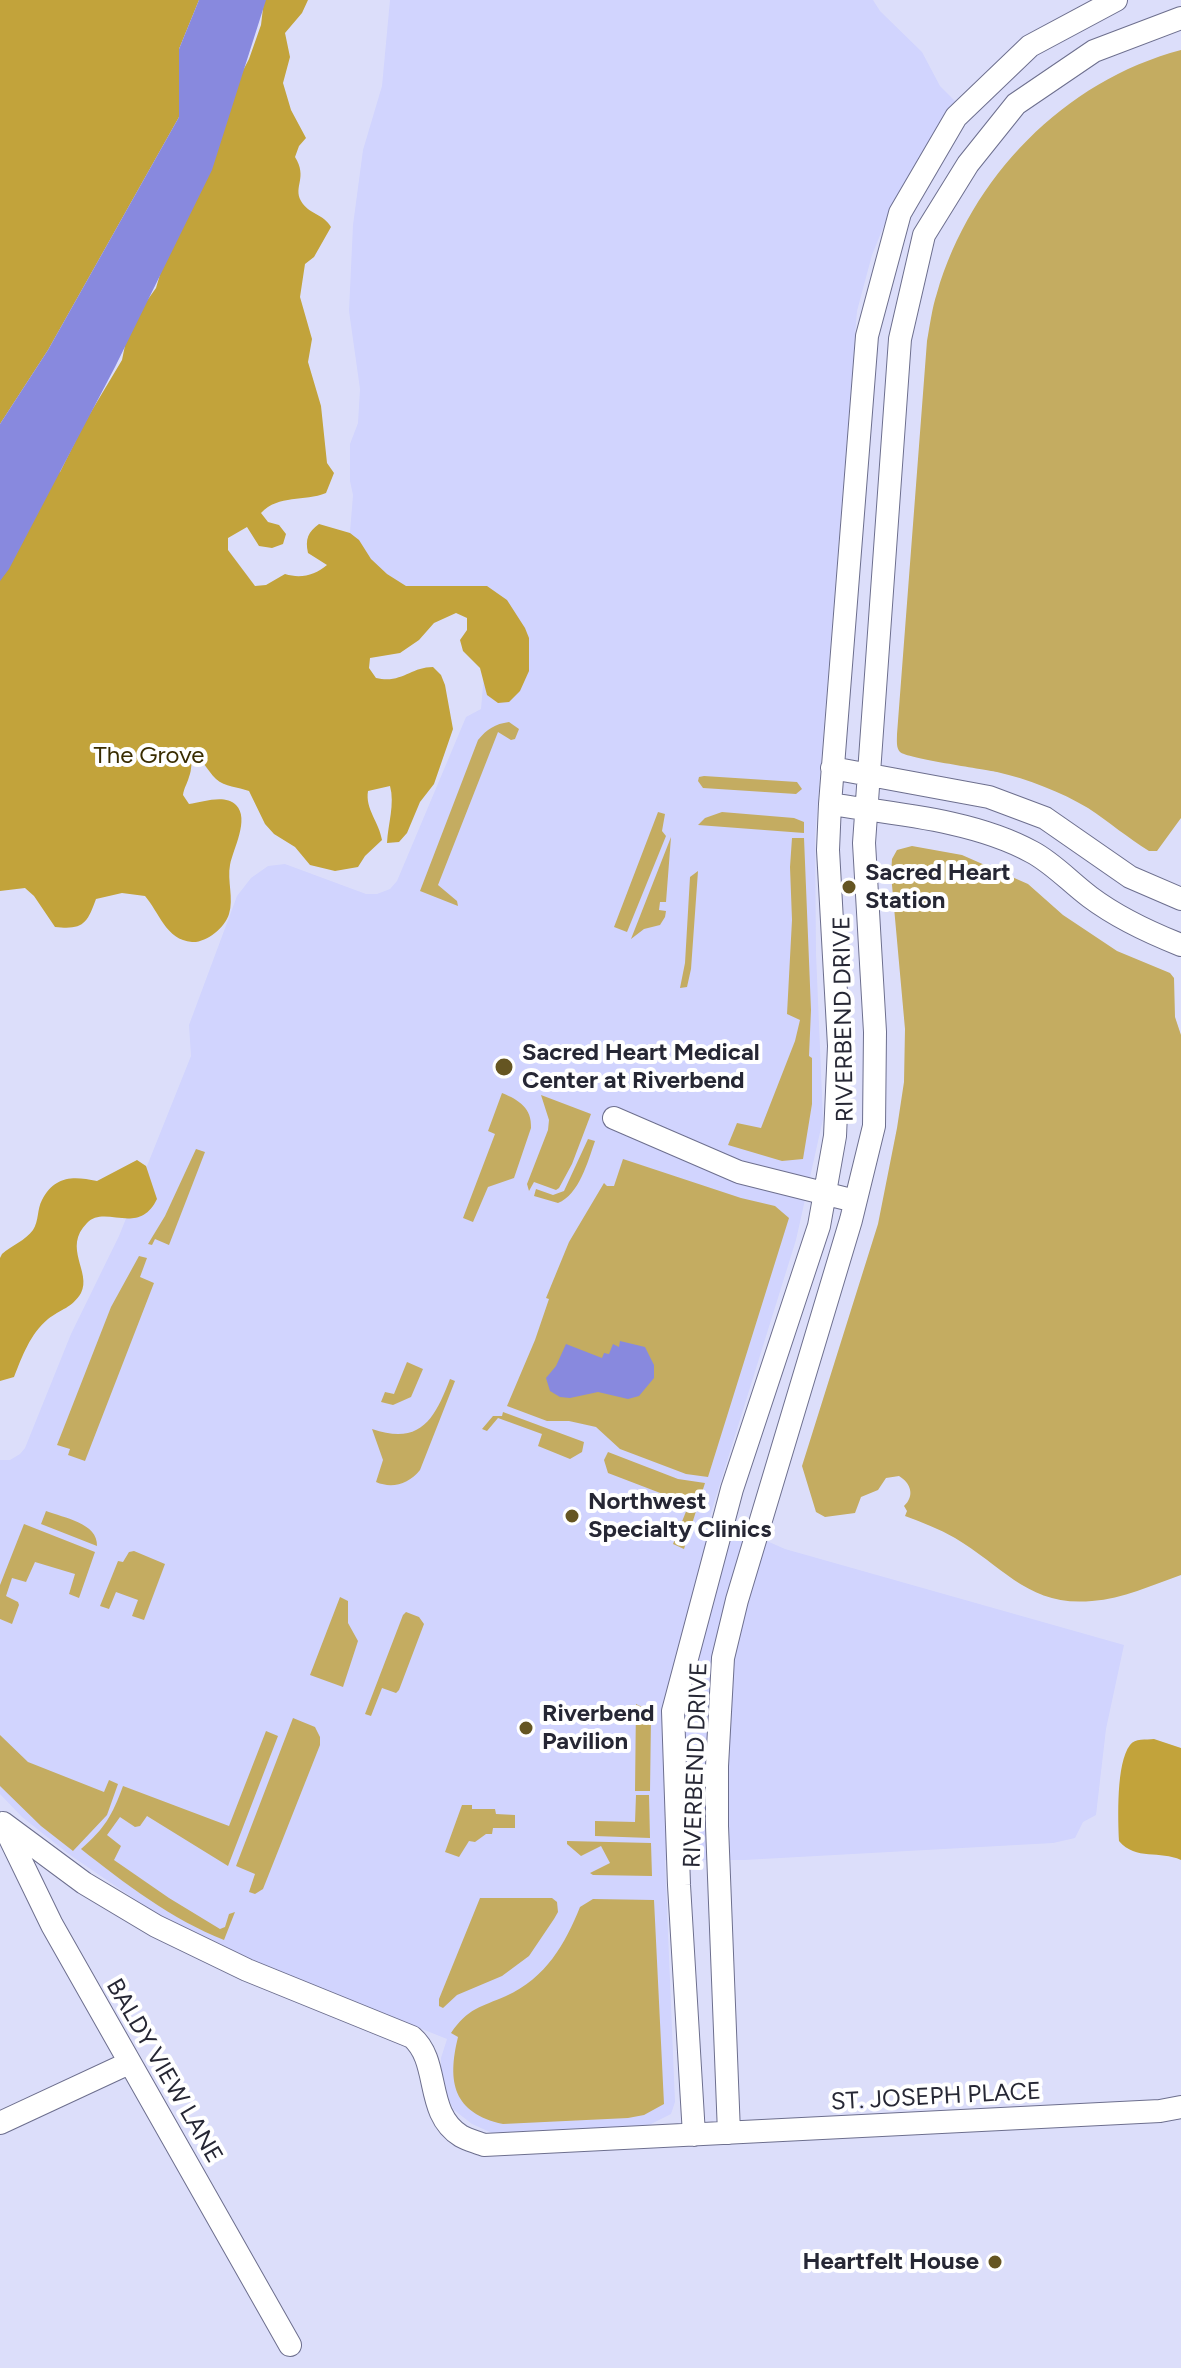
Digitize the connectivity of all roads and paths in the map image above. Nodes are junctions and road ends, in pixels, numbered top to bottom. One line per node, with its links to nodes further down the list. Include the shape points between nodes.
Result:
1 (1116, 0): 3 (street, RIVERBEND DRIVE, via 1030,46 956,117 900,213 867,336)
2 (1181, 18): 4 (street, RIVERBEND DRIVE, via 1094,51 1016,104 968,164 924,235 900,339)
3 (832, 768): 4 (street); 5 (street, RIVERBEND DRIVE)
4 (869, 774): 6 (street, RIVERBEND DRIVE); 7 (street, via 989,797 1045,818 1130,877)
5 (830, 804): 6 (street); 10 (street, RIVERBEND DRIVE, via 839,1046 835,1136)
6 (867, 810): 8 (street, via 994,834 1033,852 1139,929); 11 (street, RIVERBEND DRIVE, via 874,1126)
7 (1181, 899)
8 (1181, 945)
9 (614, 1118): 10 (street, via 739,1172)
10 (824, 1192): 11 (street); 17 (street, RIVERBEND DRIVE, via 819,1226 732,1489 673,1711)
11 (855, 1201): 16 (street, RIVERBEND DRIVE, via 723,1658 717,1826)
12 (1, 1822): 13 (street, BALDY VIEW LANE); 17 (street, ST. JOSEPH PLACE, via 84,1883 156,1926 247,1970 412,2037 423,2051 435,2100 460,2135 484,2145 512,2145)
13 (129, 2063): 15 (street); 18 (street, BALDY VIEW LANE)
14 (1181, 2107): 16 (street, ST. JOSEPH PLACE)
15 (0, 2123)
16 (729, 2133): 17 (street, ST. JOSEPH PLACE)
17 (694, 2135)
18 (290, 2345)

